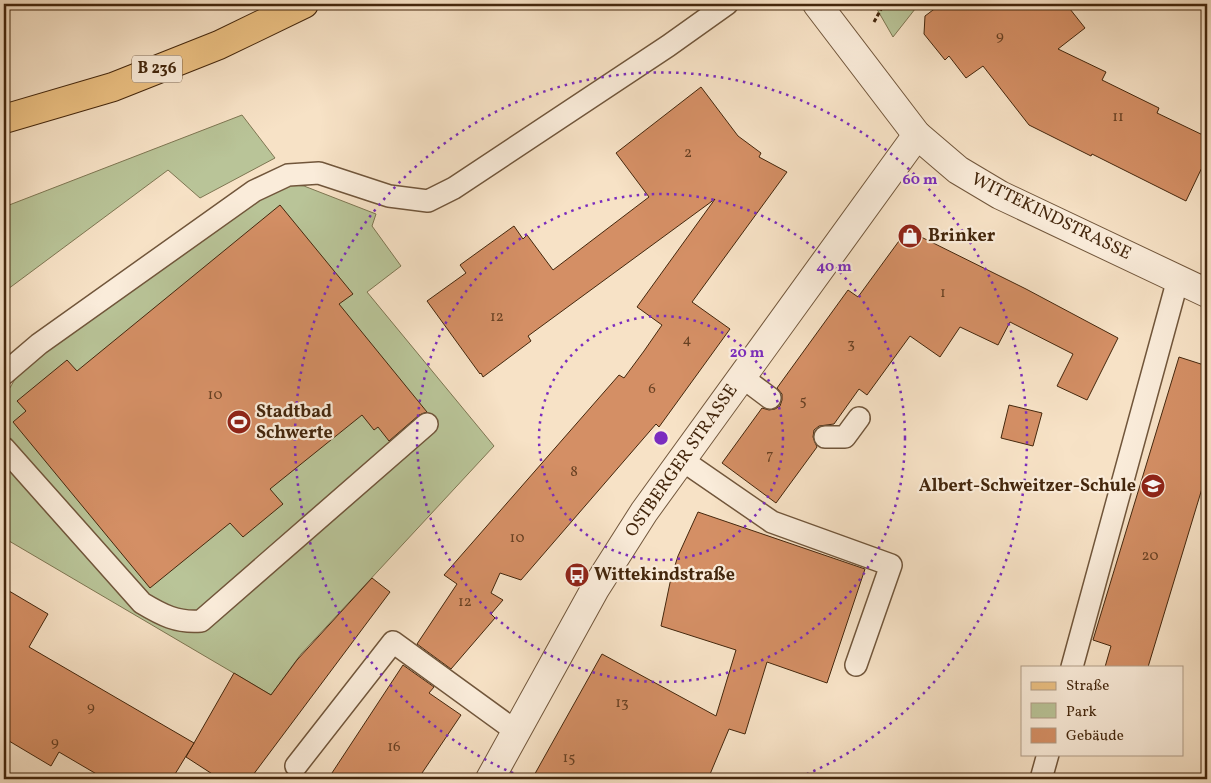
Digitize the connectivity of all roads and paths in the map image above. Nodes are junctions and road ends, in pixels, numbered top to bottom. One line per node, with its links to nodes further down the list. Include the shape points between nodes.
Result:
1 (304, 4): 4 (main road, B 236, via 219,45 113,87)
2 (727, 4): 8 (lane, via 454,188 428,202 390,196 319,173 288,175 254,191 39,344)
3 (817, 4): 5 (street, WITTEKINDSTRASSE)
4 (4, 119)
5 (917, 135): 6 (street, WITTEKINDSTRASSE, via 958,170 1000,195); 9 (street, OSTBERGER STRASSE)
6 (1178, 279): 7 (street, WITTEKINDSTRASSE); 17 (lane)
7 (1207, 293)
8 (4, 374)
9 (742, 377): 10 (lane); 15 (street, OSTBERGER STRASSE)
10 (770, 398)
11 (859, 418): 13 (lane, via 846,437)
12 (426, 424): 14 (lane, via 201,621 186,622 162,615 142,603)
13 (824, 438)
14 (4, 448)
15 (682, 460): 16 (lane, via 772,522 891,566); 18 (street, OSTBERGER STRASSE, via 611,563)
16 (856, 666)
17 (1072, 666)
18 (517, 732): 20 (lane, via 392,642); 21 (street, OSTBERGER STRASSE)
19 (1047, 756): 22 (lane)
20 (296, 766)
21 (490, 779)
22 (1041, 779)

